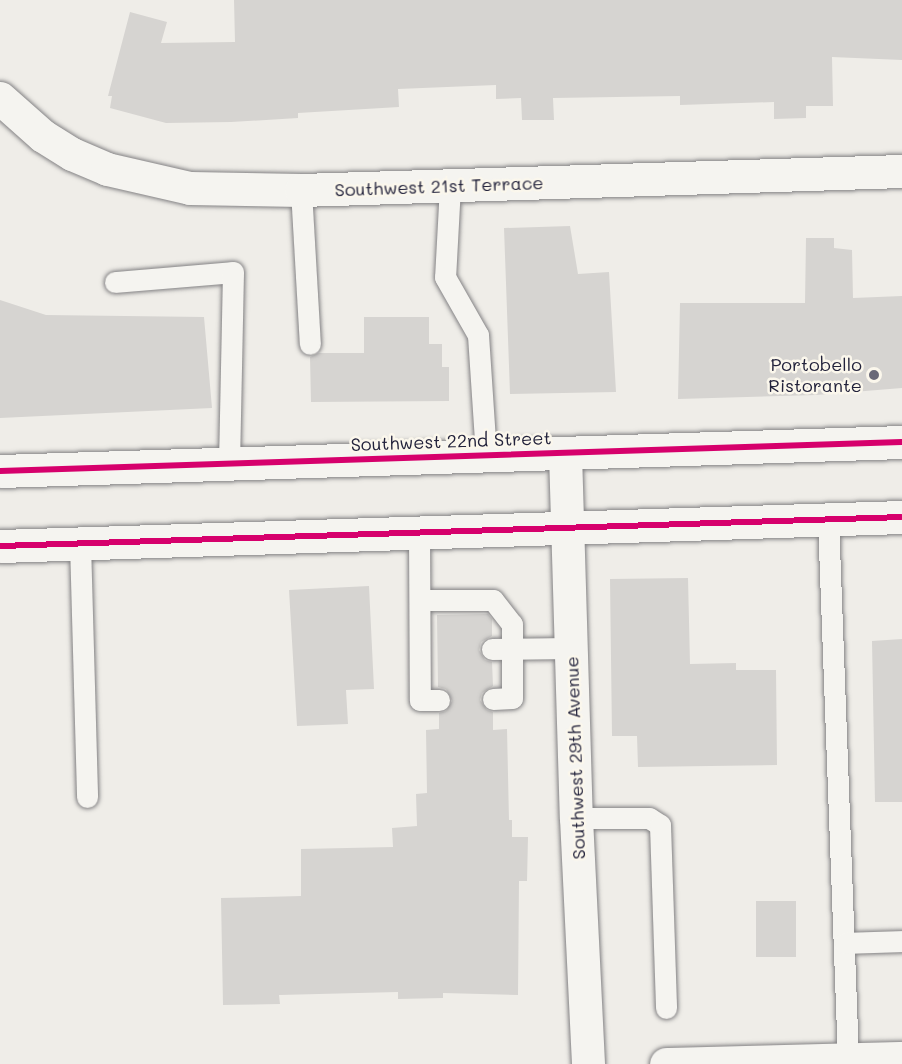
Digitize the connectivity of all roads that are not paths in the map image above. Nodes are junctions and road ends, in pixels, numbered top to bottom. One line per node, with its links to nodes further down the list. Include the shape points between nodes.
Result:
1 (0, 98): 4 (main road, Southwest 21st Terrace, via 43,136 107,170 190,188)
2 (902, 171): 3 (main road, Southwest 21st Terrace)
3 (450, 186): 4 (main road, Southwest 21st Terrace); 9 (lane, via 445,277 478,335)
4 (301, 190): 6 (lane)
5 (115, 282): 10 (lane, via 233,272)
6 (310, 344)
7 (902, 442): 8 (main road, Southwest 22nd Street)
8 (565, 453): 9 (main road, Southwest 22nd Street); 14 (main road, Southwest 29th Avenue)
9 (486, 454): 10 (main road, Southwest 22nd Street)
10 (229, 463): 11 (main road, Southwest 22nd Street)
11 (0, 471)
12 (902, 517): 13 (main road)
13 (828, 519): 14 (main road); 26 (lane)
14 (568, 528): 15 (main road); 19 (main road, Southwest 29th Avenue)
15 (419, 533): 16 (main road); 18 (lane)
16 (80, 543): 17 (main road); 23 (lane)
17 (0, 546)
18 (420, 600): 20 (lane, via 494,600 512,624); 21 (lane, via 429,649 420,700)
19 (571, 648): 20 (lane); 24 (main road, Southwest 29th Avenue)
20 (502, 649): 22 (lane, via 512,698)
21 (439, 699)
22 (493, 699)
23 (87, 797)
24 (576, 818): 27 (lane, via 649,818 660,825); 30 (main road, Southwest 29th Avenue)
25 (902, 941): 26 (lane)
26 (845, 943): 29 (lane)
27 (666, 1008)
28 (902, 1058): 29 (main road)
29 (848, 1060): 31 (main road)
30 (588, 1064)
31 (666, 1064)

